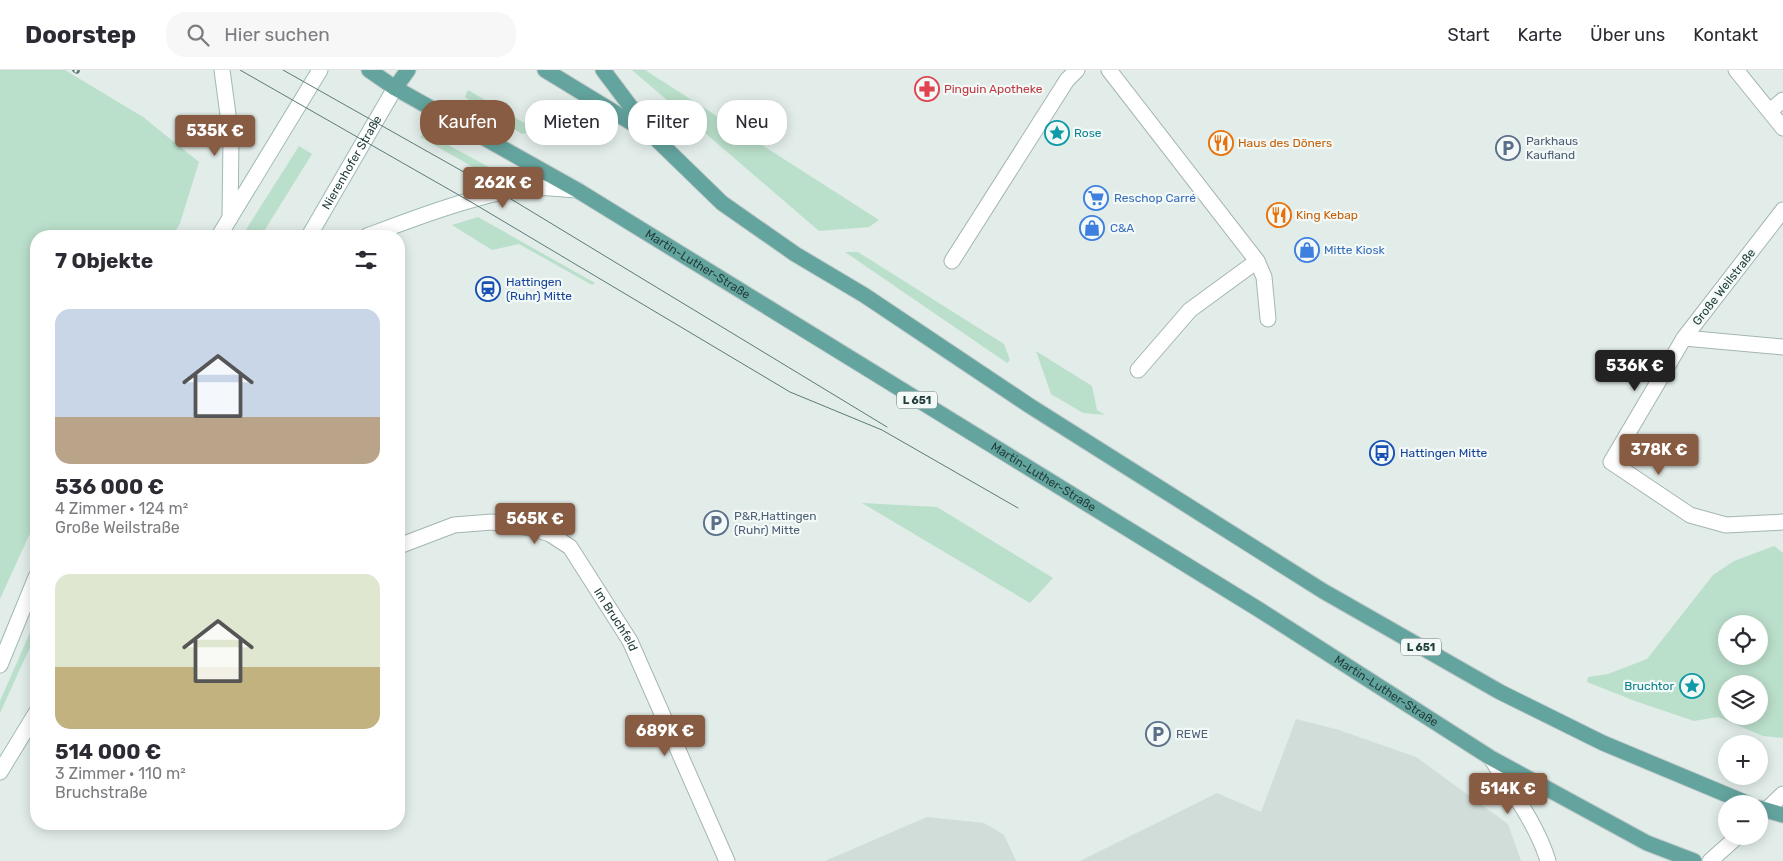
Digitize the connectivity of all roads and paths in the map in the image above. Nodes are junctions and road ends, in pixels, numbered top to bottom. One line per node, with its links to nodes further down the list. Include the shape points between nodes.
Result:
1 (222, 70): 19 (street, via 231,137)
2 (320, 70): 19 (street)
3 (370, 70): 10 (main road, Martin-Luther-Straße / L 651)
4 (408, 70): 10 (main road)
5 (545, 70): 14 (main road, L 651)
6 (603, 70): 12 (main road, L 651)
7 (1077, 70): 23 (street, via 1057,95)
8 (1109, 70): 24 (street)
9 (1736, 70): 13 (street)
10 (395, 88): 17 (main road, Martin-Luther-Straße / L 651); 21 (street, Nierenhofer Straße)
11 (1783, 100): 13 (street)
12 (628, 103)
13 (1771, 110): 15 (street)
14 (628, 120)
15 (1783, 128)
16 (662, 145): 37 (main road, L 651, via 722,203 795,254 864,295 1030,406 1323,591 1500,692 1603,743)
17 (577, 190): 22 (street, L 651, via 516,189 427,213); 34 (main road, Martin-Luther-Straße / L 651, via 1258,609)
18 (1783, 210): 26 (street, Große Weilstraße)
19 (230, 219): 20 (street)
20 (223, 230)
21 (312, 230)
22 (383, 230)
23 (952, 260)
24 (1257, 260): 25 (street, via 1264,277); 28 (street, via 1190,310)
25 (1268, 319)
26 (1684, 338): 27 (street); 29 (street, Große Weilstraße, via 1611,462 1690,515 1726,525)
27 (1783, 346)
28 (1138, 370)
29 (1783, 522)
30 (405, 544): 42 (street, Im Bruchfeld, via 454,525 492,522 550,534 570,547 630,641)
31 (30, 592): 32 (street)
32 (0, 665)
33 (30, 723): 35 (street)
34 (1491, 758): 43 (street, via 1534,826); 44 (main road, Martin-Luther-Straße / L 651, via 1647,843)
35 (0, 772)
36 (1783, 794): 38 (street)
37 (1727, 795)
38 (1768, 806)
39 (1768, 813): 40 (main road)
40 (1783, 815)
41 (1728, 845): 45 (street)
42 (727, 861)
43 (1548, 861)
44 (1694, 861)
45 (1710, 861)

